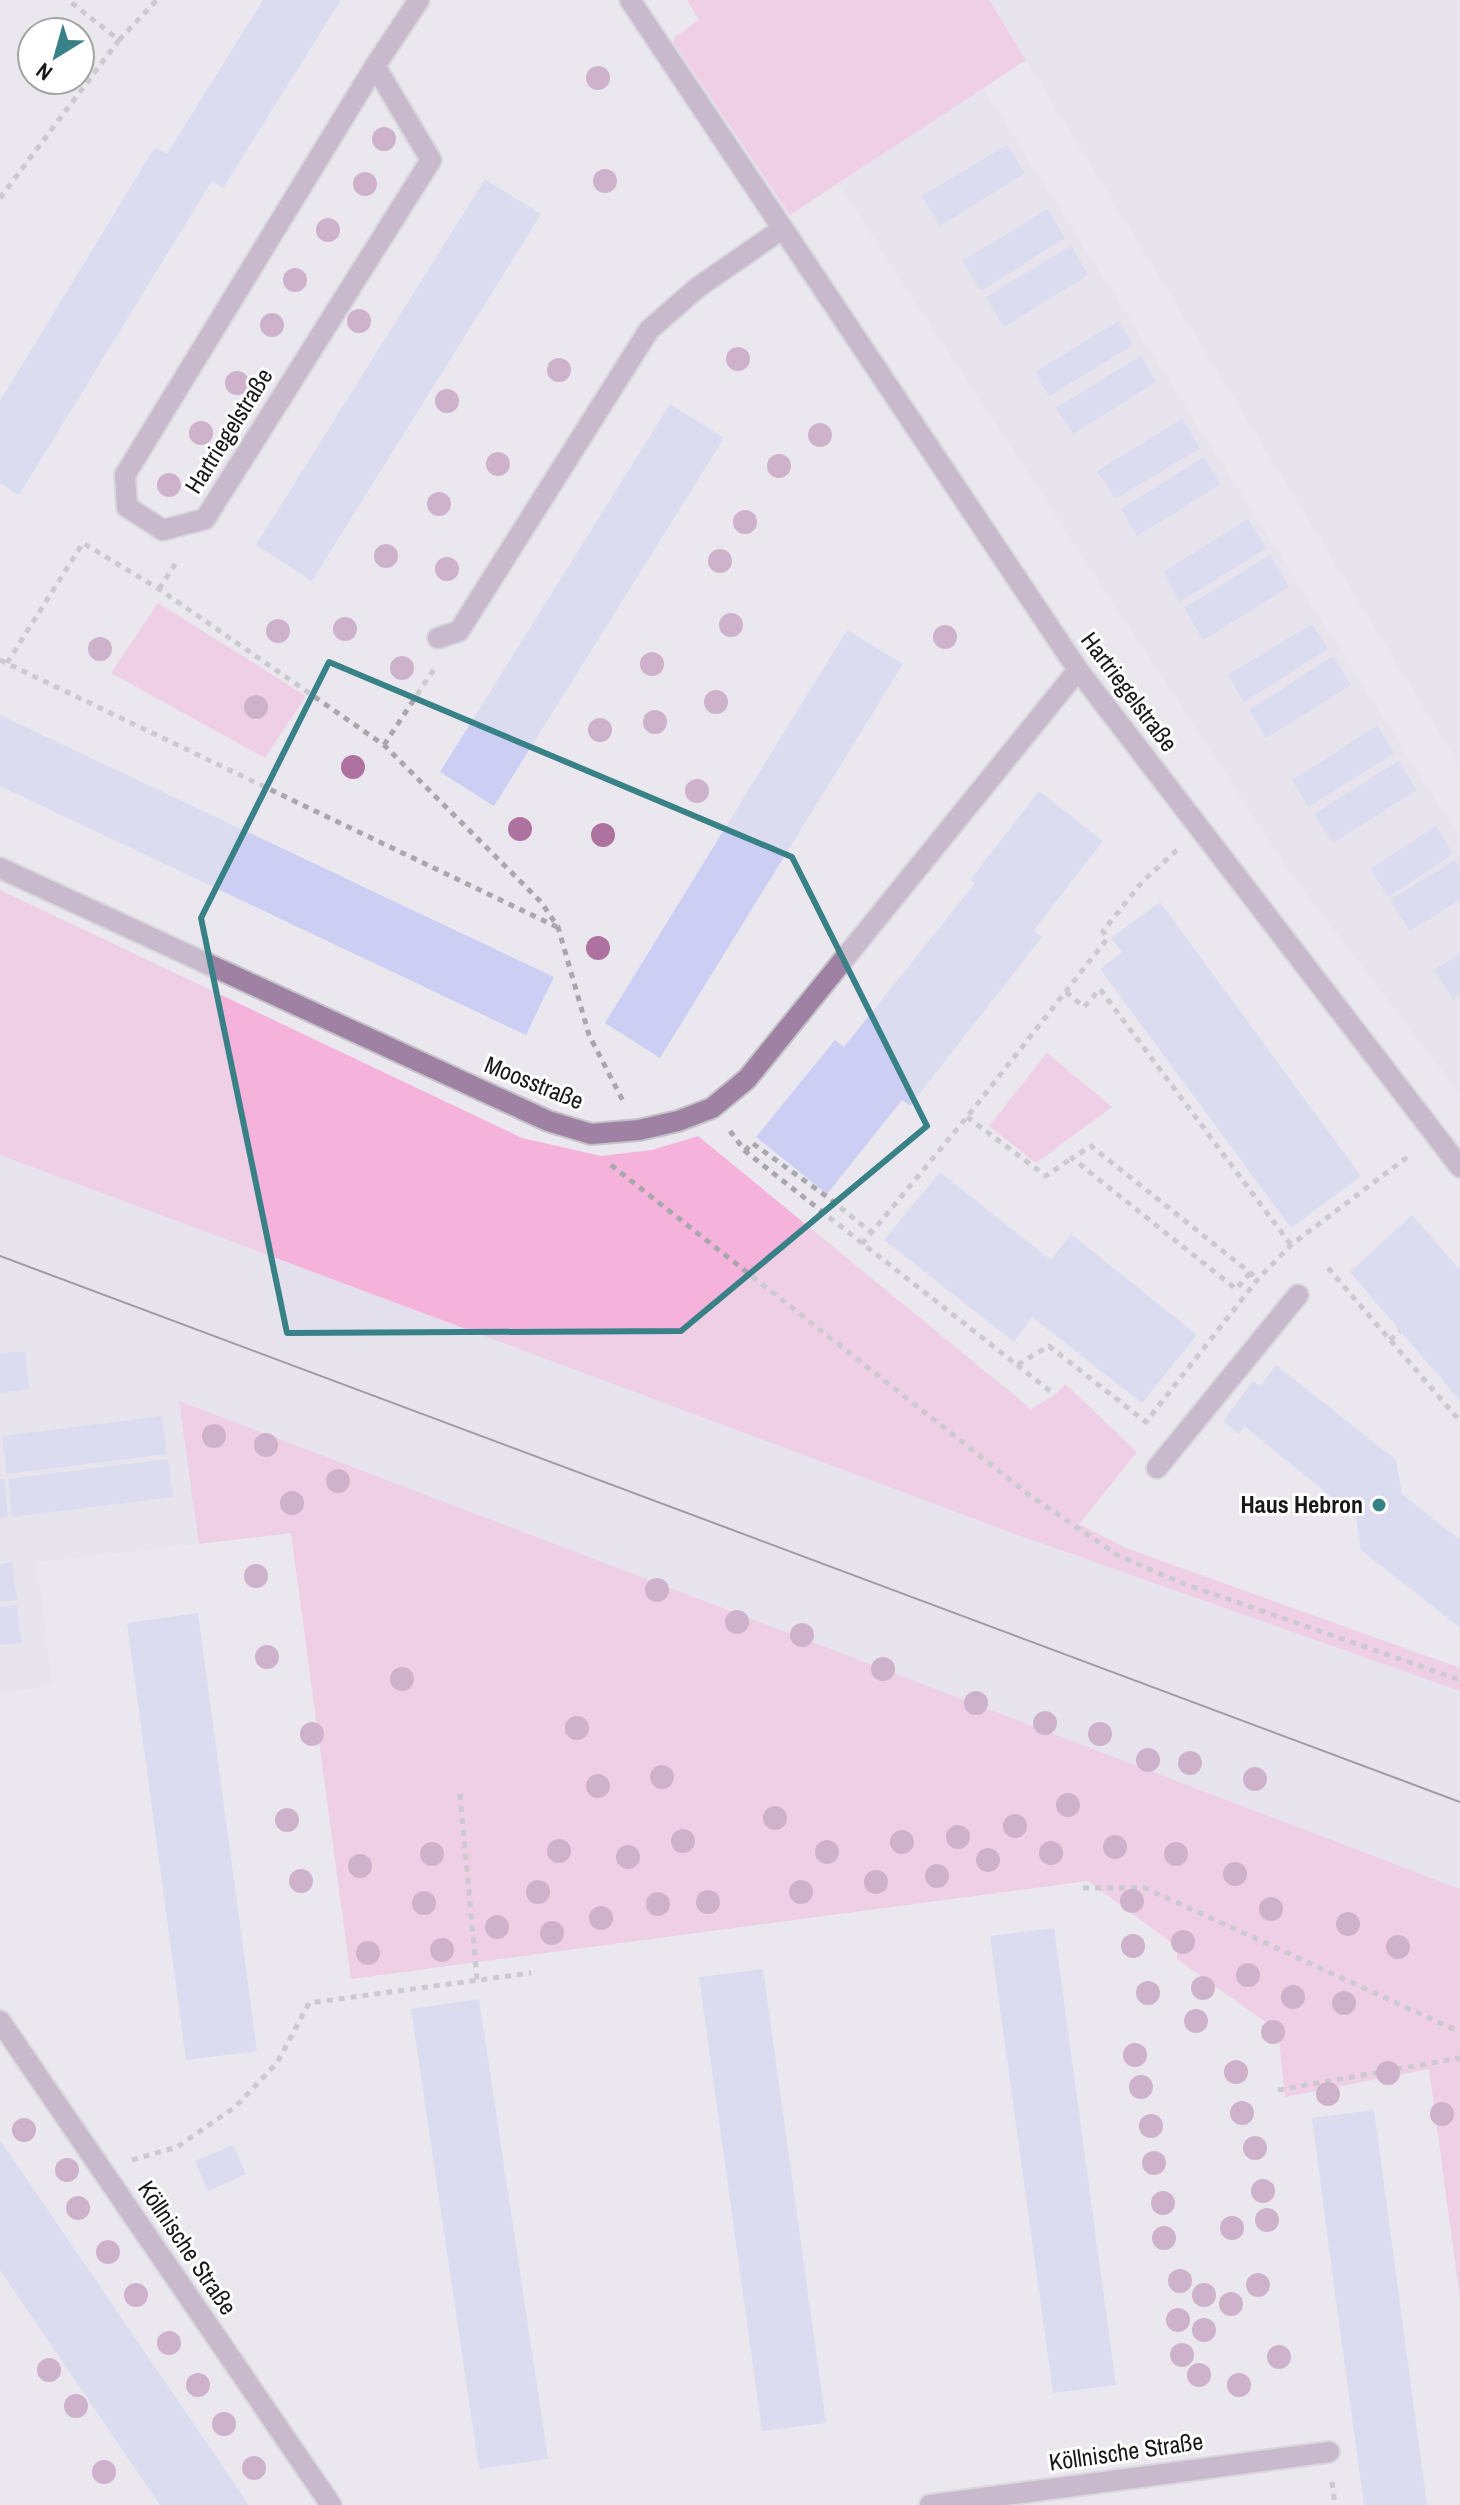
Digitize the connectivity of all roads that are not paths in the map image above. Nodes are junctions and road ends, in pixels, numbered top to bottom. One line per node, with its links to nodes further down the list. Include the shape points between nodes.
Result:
1 (419, 0): 3 (street, Hartriegelstraße)
2 (630, 0): 4 (street, Hartriegelstraße)
3 (375, 66): 3 (street, Hartriegelstraße, via 125,475 127,507 163,530 205,519 431,160)
4 (782, 229): 5 (street, via 697,288 649,330 459,631); 6 (street, Hartriegelstraße)
5 (438, 638)
6 (1078, 670): 7 (street, Moosstraße, via 747,1079 712,1108 639,1130 591,1134 548,1121); 8 (street, Hartriegelstraße)
7 (0, 868)
8 (1460, 1167)
9 (1298, 1295): 10 (street)
10 (1157, 1468)
11 (0, 2021): 13 (street, Köllnische Straße)
12 (1329, 2452): 14 (street, Köllnische Straße)
13 (331, 2505)
14 (930, 2505)

